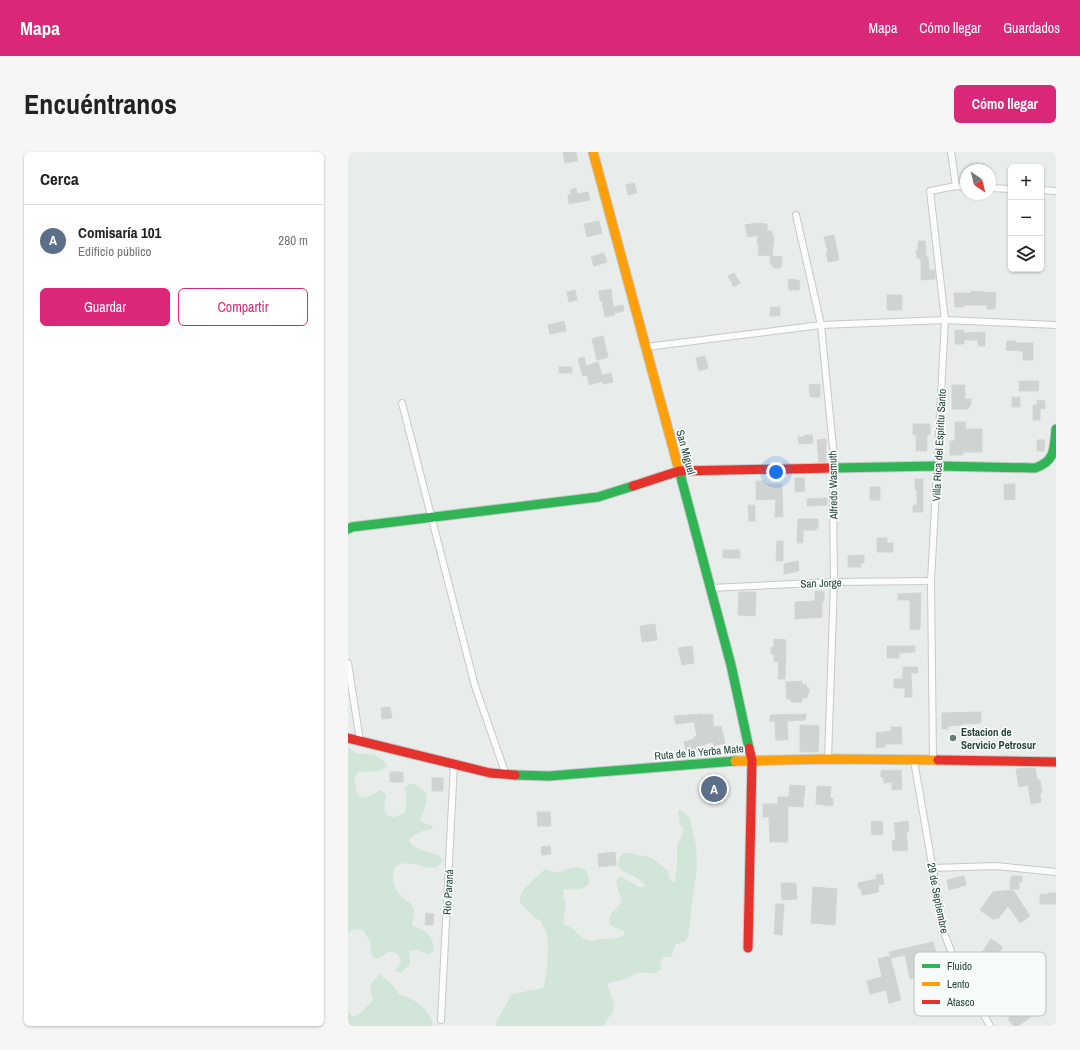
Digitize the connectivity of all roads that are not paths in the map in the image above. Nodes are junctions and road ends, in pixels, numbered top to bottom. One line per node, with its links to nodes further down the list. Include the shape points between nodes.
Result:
1 (593, 152): 13 (street, San Miguel)
2 (951, 152): 3 (street)
3 (956, 186): 4 (street); 10 (street, Villa Rica del Espíritu Santo, via 930,191)
4 (960, 186)
5 (996, 188): 6 (street)
6 (1008, 188)
7 (1044, 190): 8 (street)
8 (1056, 190)
9 (796, 214): 11 (street, Alfredo Wasmuth)
10 (945, 320): 11 (street); 12 (street); 16 (street, Villa Rica del Espíritu Santo)
11 (821, 325): 13 (street); 17 (street, Alfredo Wasmuth)
12 (1056, 325)
13 (646, 347): 18 (street, San Miguel)
14 (402, 403): 19 (street)
15 (1056, 428): 16 (street, via 1053,456 1043,466)
16 (938, 466): 17 (street); 21 (street, Villa Rica del Espíritu Santo)
17 (835, 468): 18 (street); 22 (street, Alfredo Wasmuth)
18 (679, 471): 19 (street, via 598,498); 23 (street, San Miguel)
19 (431, 517): 20 (street); 33 (street, via 475,686)
20 (348, 529)
21 (931, 581): 22 (street, San Jorge); 30 (street, Villa Rica del Espíritu Santo)
22 (834, 582): 23 (street, San Jorge); 27 (street, Alfredo Wasmuth)
23 (710, 588): 28 (street, San Miguel)
24 (348, 664): 26 (street)
25 (348, 738): 26 (street, Ruta de la Yerba Mate)
26 (360, 741): 32 (street, Ruta de la Yerba Mate)
27 (828, 759): 28 (street, Ruta de la Yerba Mate); 29 (street, Ruta de la Yerba Mate)
28 (752, 760): 33 (street, Ruta de la Yerba Mate, via 549,776); 36 (street, San Miguel)
29 (914, 761): 30 (street, Ruta de la Yerba Mate); 34 (street, 29 de Septiembre)
30 (933, 761): 31 (street, Ruta de la Yerba Mate)
31 (1056, 762)
32 (454, 764): 33 (street, Ruta de la Yerba Mate); 39 (street, Rio Paraná)
33 (506, 775)
34 (932, 868): 35 (street, via 996,866); 37 (street, 29 de Septiembre, via 944,933)
35 (1056, 872)
36 (748, 948)
37 (952, 952)
38 (985, 1016): 40 (street, 29 de Septiembre)
39 (441, 1020)
40 (990, 1026)

